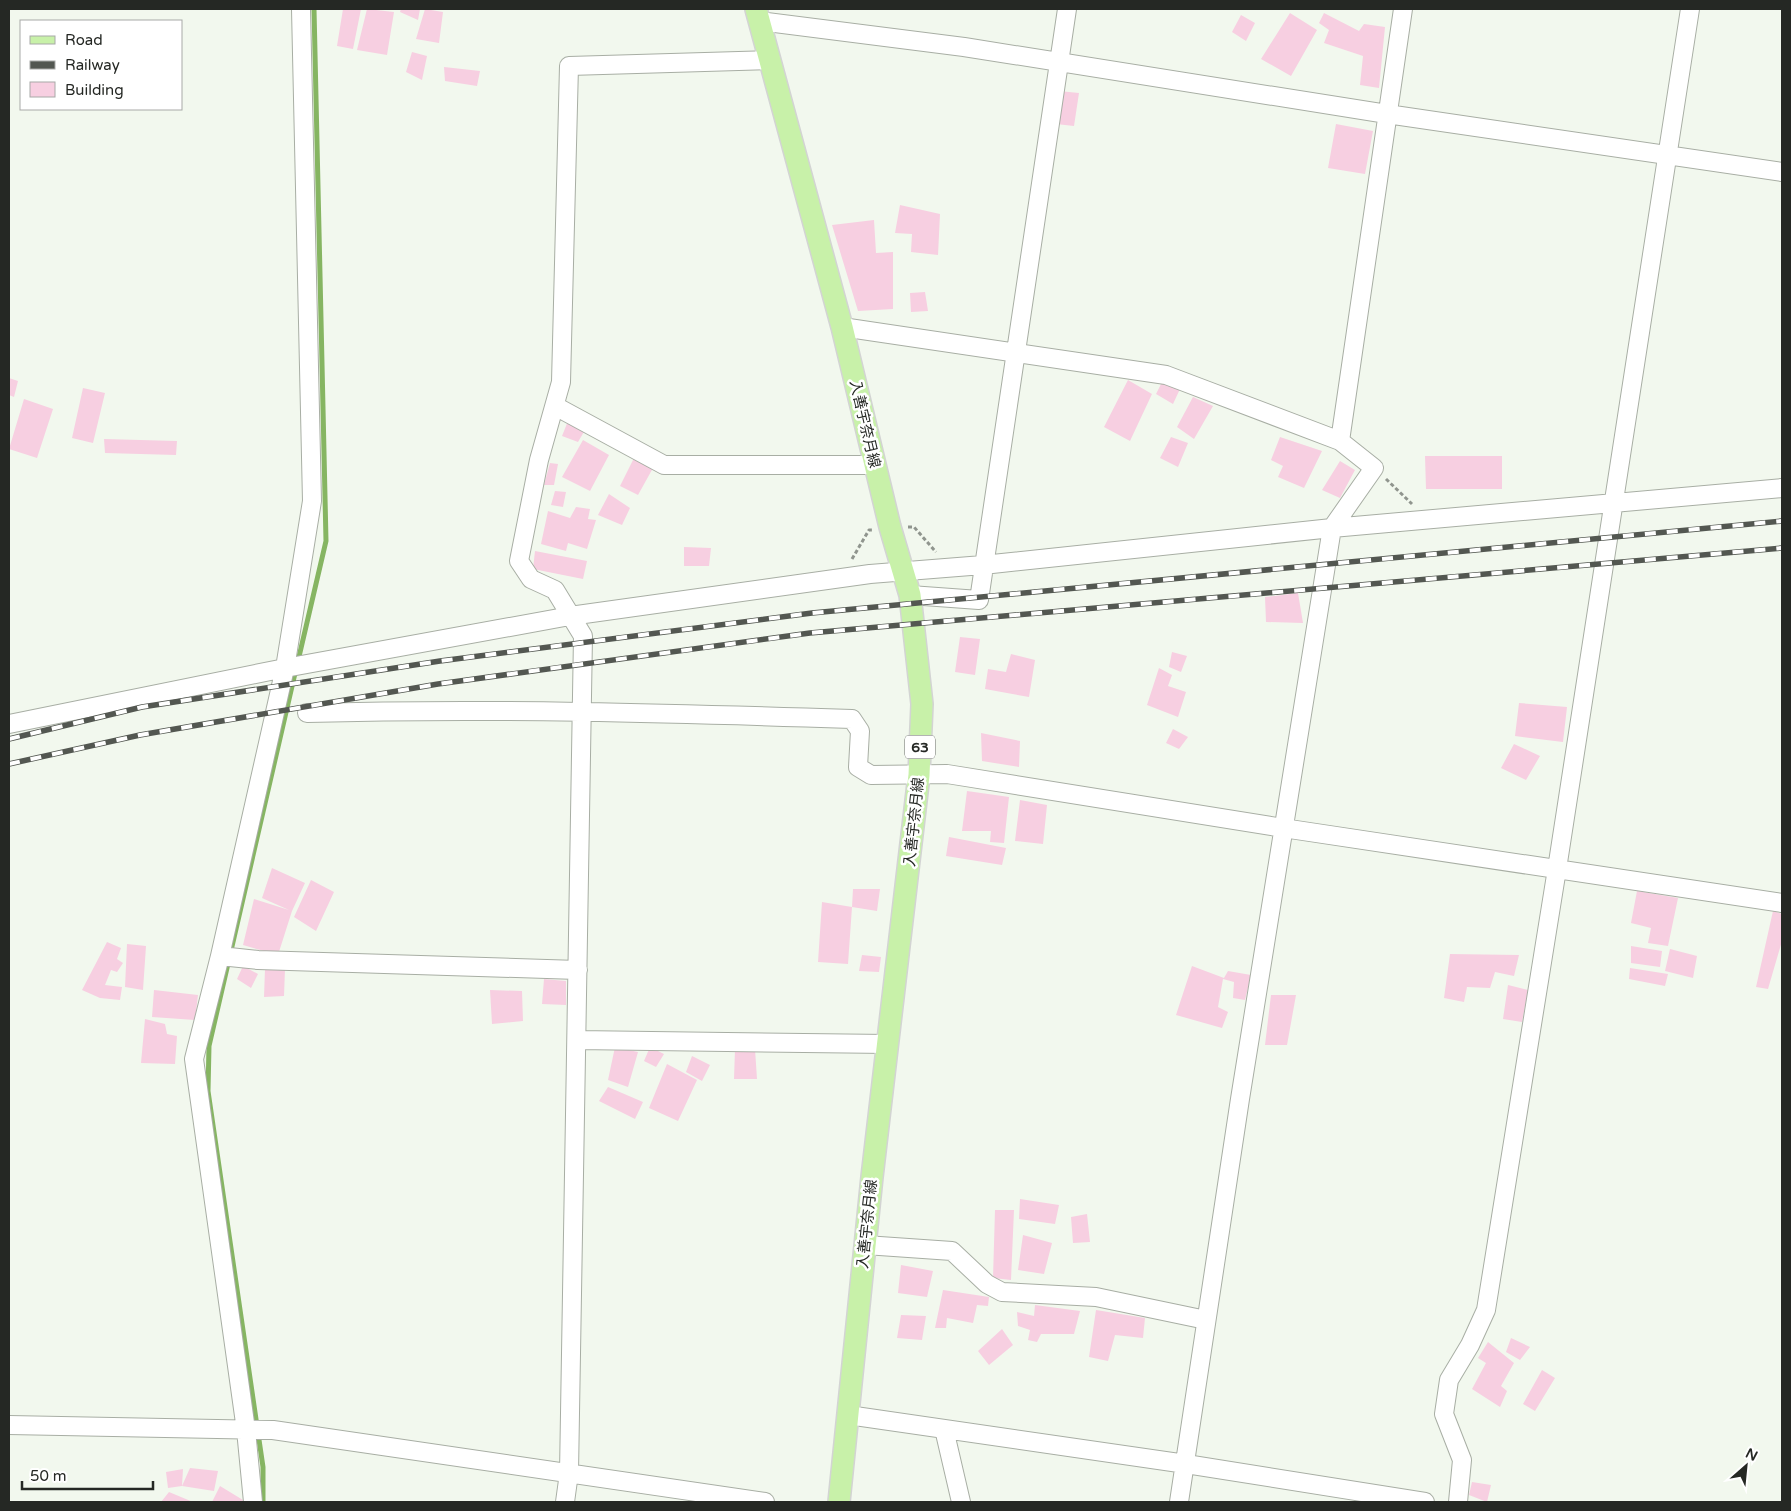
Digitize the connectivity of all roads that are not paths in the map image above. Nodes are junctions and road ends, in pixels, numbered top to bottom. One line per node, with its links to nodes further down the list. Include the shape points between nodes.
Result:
1 (301, 9): 23 (street, via 312,501)
2 (1067, 9): 7 (street)
3 (1403, 9): 8 (street)
4 (1690, 9): 9 (street)
5 (757, 15): 6 (main road, 入善宇奈月線 / 63); 7 (street)
6 (771, 60): 11 (main road, 入善宇奈月線 / 63); 13 (street, via 569,66 561,382)
7 (1060, 62): 8 (street); 12 (street)
8 (1387, 114): 9 (street); 14 (street)
9 (1666, 155): 10 (street); 17 (street)
10 (1782, 172)
11 (842, 327): 12 (street); 15 (main road, 入善宇奈月線 / 63)
12 (1016, 354): 14 (street, via 1166,375); 19 (street)
13 (555, 406): 15 (street, via 664,465); 22 (street, via 539,460 519,561 531,579 555,590)
14 (1340, 441): 18 (street, via 1374,468)
15 (874, 465): 20 (main road, 入善宇奈月線 / 63)
16 (1782, 488): 17 (street)
17 (1613, 502): 18 (street); 29 (street)
18 (1332, 528): 19 (street); 28 (street)
19 (983, 565): 20 (street); 21 (street, via 979,600)
20 (902, 570): 21 (main road, 入善宇奈月線 / 63); 22 (street)
21 (910, 595): 27 (main road, 入善宇奈月線 / 63, via 922,704)
22 (570, 616): 23 (street); 24 (street, via 583,636)
23 (286, 668): 26 (street); 31 (street)
24 (583, 710): 25 (street, via 435,709); 27 (street, via 852,719 860,731 858,767 871,775); 32 (street)
25 (307, 713)
26 (9, 724)
27 (919, 775): 28 (street, via 947,774); 34 (main road, 入善宇奈月線 / 63)
28 (1283, 828): 29 (street); 36 (street)
29 (1557, 869): 30 (street); 50 (street, via 1486,1310 1449,1380 1444,1414 1462,1460)
30 (1782, 903)
31 (220, 956): 32 (street, via 258,960); 40 (street, via 194,1059)
32 (578, 970): 33 (street)
33 (577, 1040): 34 (street); 42 (street)
34 (888, 1044): 35 (main road, 入善宇奈月線 / 63)
35 (865, 1245): 36 (street, via 952,1251 987,1284 1002,1292 1096,1297); 37 (main road, 入善宇奈月線 / 63)
36 (1206, 1320): 41 (street)
37 (848, 1415): 39 (street); 46 (main road, 入善宇奈月線 / 63)
38 (9, 1425): 40 (street)
39 (944, 1429): 41 (street); 47 (street)
40 (246, 1430): 42 (street, via 273,1430); 43 (street)
41 (1186, 1464): 48 (street); 49 (street)
42 (569, 1474): 44 (street); 45 (street)
43 (253, 1502)
44 (565, 1502)
45 (765, 1502)
46 (839, 1502)
47 (961, 1502)
48 (1179, 1502)
49 (1425, 1502)
50 (1458, 1502)

